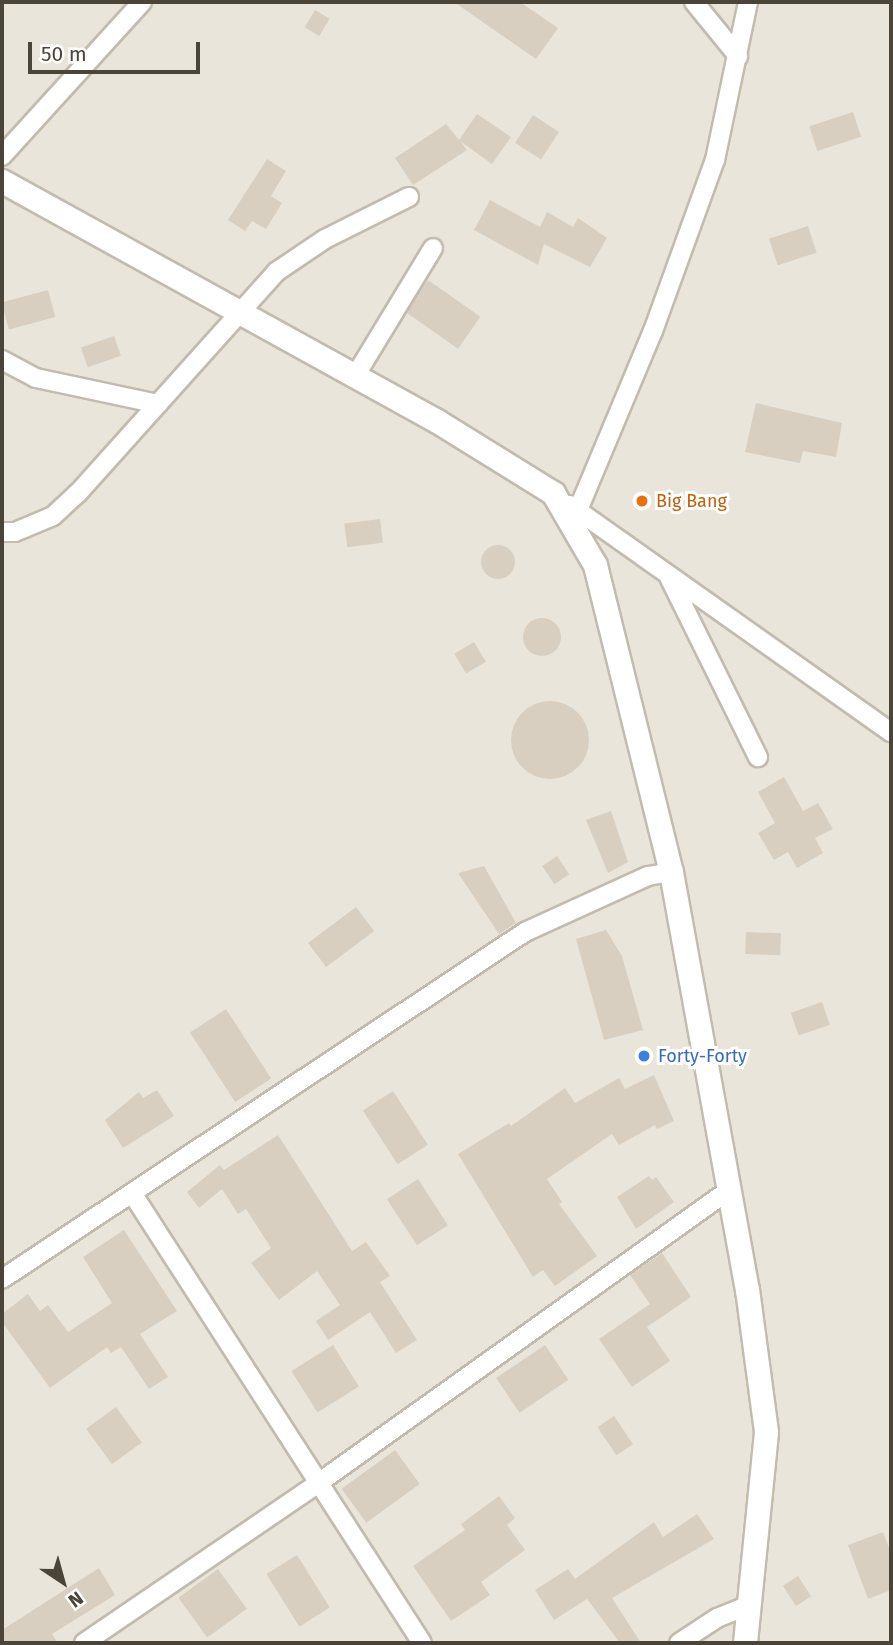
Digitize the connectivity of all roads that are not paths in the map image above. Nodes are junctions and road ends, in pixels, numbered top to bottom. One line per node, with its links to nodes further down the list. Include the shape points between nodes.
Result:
1 (142, 2): 5 (street)
2 (694, 2): 4 (street)
3 (748, 2): 4 (street)
4 (738, 56): 14 (street, via 715,160 653,331)
5 (2, 156)
6 (2, 181): 9 (street)
7 (409, 197): 9 (street, via 325,239 286,265)
8 (433, 248): 11 (street)
9 (236, 314): 11 (street); 12 (street)
10 (2, 360): 12 (street, via 36,379)
11 (354, 378): 13 (street, via 437,421)
12 (158, 404): 15 (street, via 53,516 15,532)
13 (553, 494): 14 (street); 19 (street, via 595,565)
14 (578, 510): 16 (street)
15 (2, 532)
16 (667, 574): 17 (street); 18 (street)
17 (891, 732)
18 (758, 757)
19 (671, 872): 20 (street); 21 (street, via 648,876 525,932)
20 (729, 1190): 23 (street); 24 (street, via 766,1432)
21 (132, 1193): 22 (street); 23 (street)
22 (2, 1279)
23 (317, 1484): 25 (street); 26 (street)
24 (751, 1604): 27 (street, via 717,1618); 28 (street)
25 (84, 1643)
26 (422, 1643)
27 (679, 1643)
28 (745, 1643)

